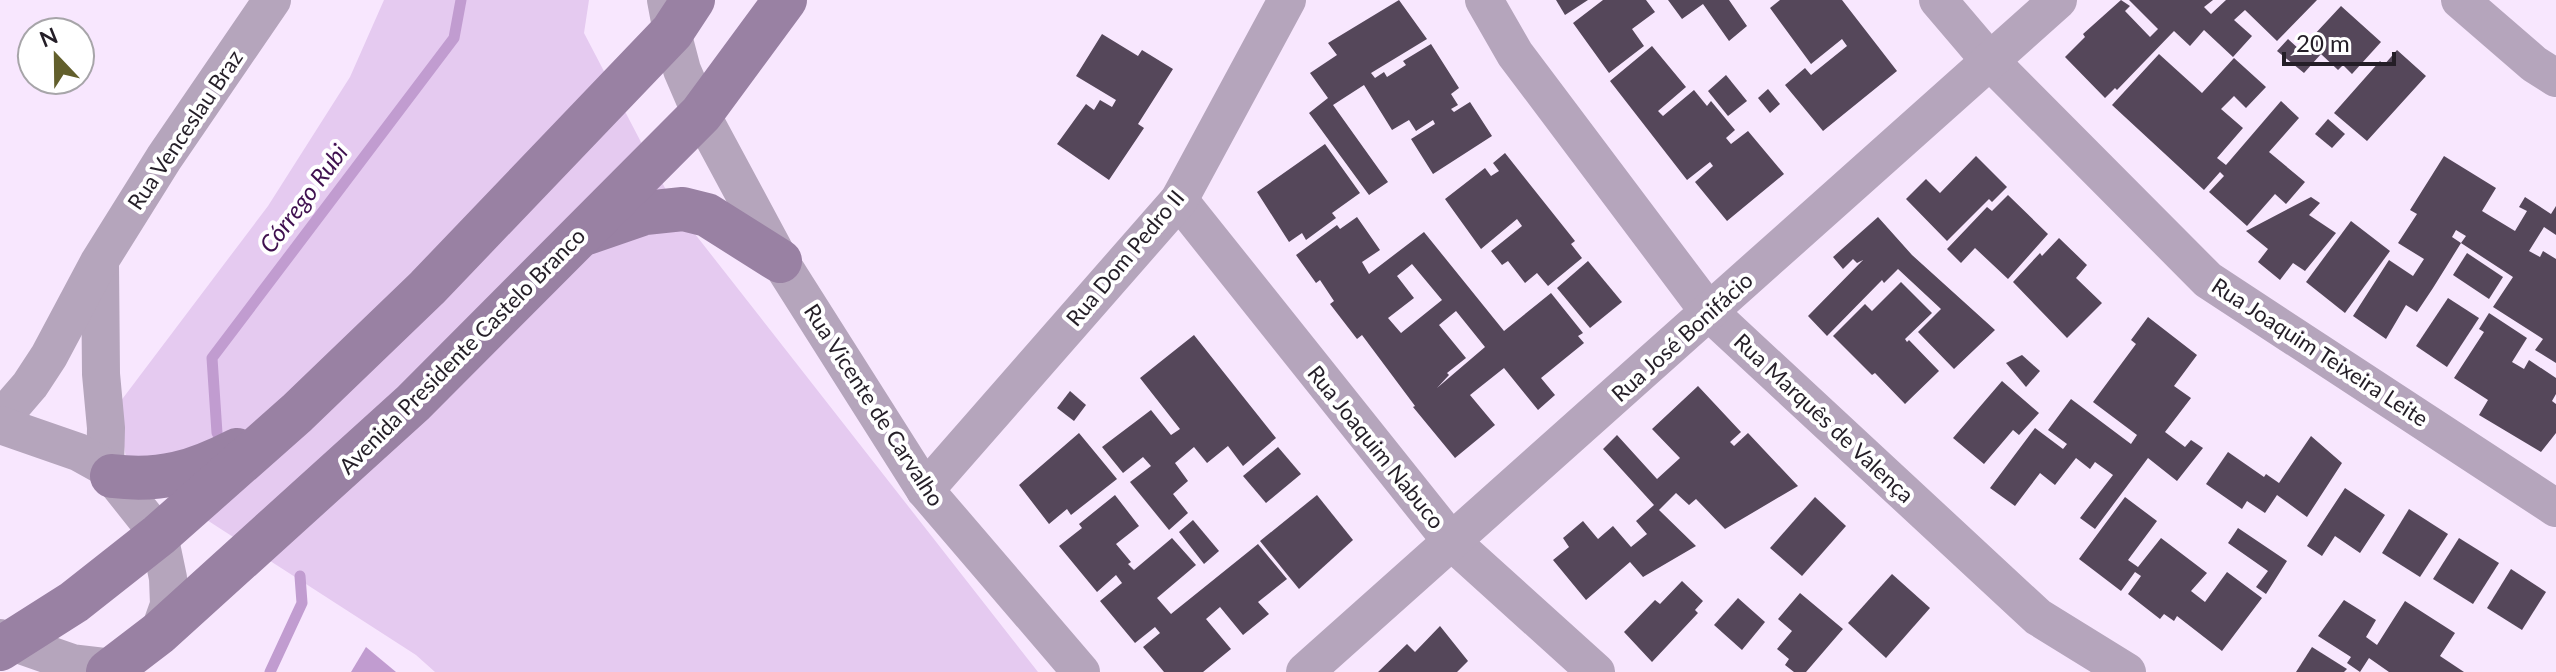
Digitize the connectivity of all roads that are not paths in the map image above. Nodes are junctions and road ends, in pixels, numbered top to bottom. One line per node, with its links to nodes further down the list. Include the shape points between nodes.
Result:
1 (272, 0): 15 (street, Rua Venceslau Braz)
2 (785, 0): 11 (main road, Avenida Presidente Castelo Branco)
3 (1287, 0): 12 (street, Rua Dom Pedro II)
4 (1484, 0): 16 (street, Rua Marquês de Valença, via 1515,54)
5 (1938, 0): 9 (street, Rua Joaquim Teixeira Leite)
6 (2058, 0): 9 (street, Rua José Bonifácio)
7 (2460, 0): 10 (street)
8 (677, 11): 11 (street, Rua Vicente de Carvalho, via 682,70); 17 (main road, via 427,288)
9 (1990, 61): 16 (street, Rua José Bonifácio); 21 (street, Rua Joaquim Teixeira Leite, via 2208,280)
10 (2556, 78)
11 (701, 114): 13 (main road, Avenida Presidente Castelo Branco); 14 (street, Rua Vicente de Carvalho)
12 (1179, 200): 20 (street, Rua Dom Pedro II); 23 (street, Rua Joaquim Nabuco)
13 (577, 237): 14 (main road, via 645,213 683,209 707,215); 24 (main road, Avenida Presidente Castelo Branco, via 376,438)
14 (780, 261): 20 (street, Rua Vicente de Carvalho)
15 (99, 262): 18 (street, Rua Venceslau Braz, via 49,356); 19 (street)
16 (1709, 312): 23 (street, Rua José Bonifácio); 30 (street, Rua Marquês de Valença, via 2038,617)
17 (297, 413): 19 (main road, via 206,465 158,479); 22 (main road)
18 (0, 422): 19 (street, via 78,452)
19 (109, 471): 22 (street)
20 (925, 490): 27 (street, Rua Vicente de Carvalho)
21 (2556, 508)
22 (159, 535): 24 (street, via 169,605); 25 (main road, via 74,602)
23 (1452, 542): 28 (street, Rua José Bonifácio); 29 (street, Rua Joaquim Nabuco)
24 (159, 633): 26 (main road, Avenida Presidente Castelo Branco)
25 (4, 643): 26 (street)
26 (111, 670)
27 (1081, 672)
28 (1305, 672)
29 (1596, 672)
30 (2127, 672)

